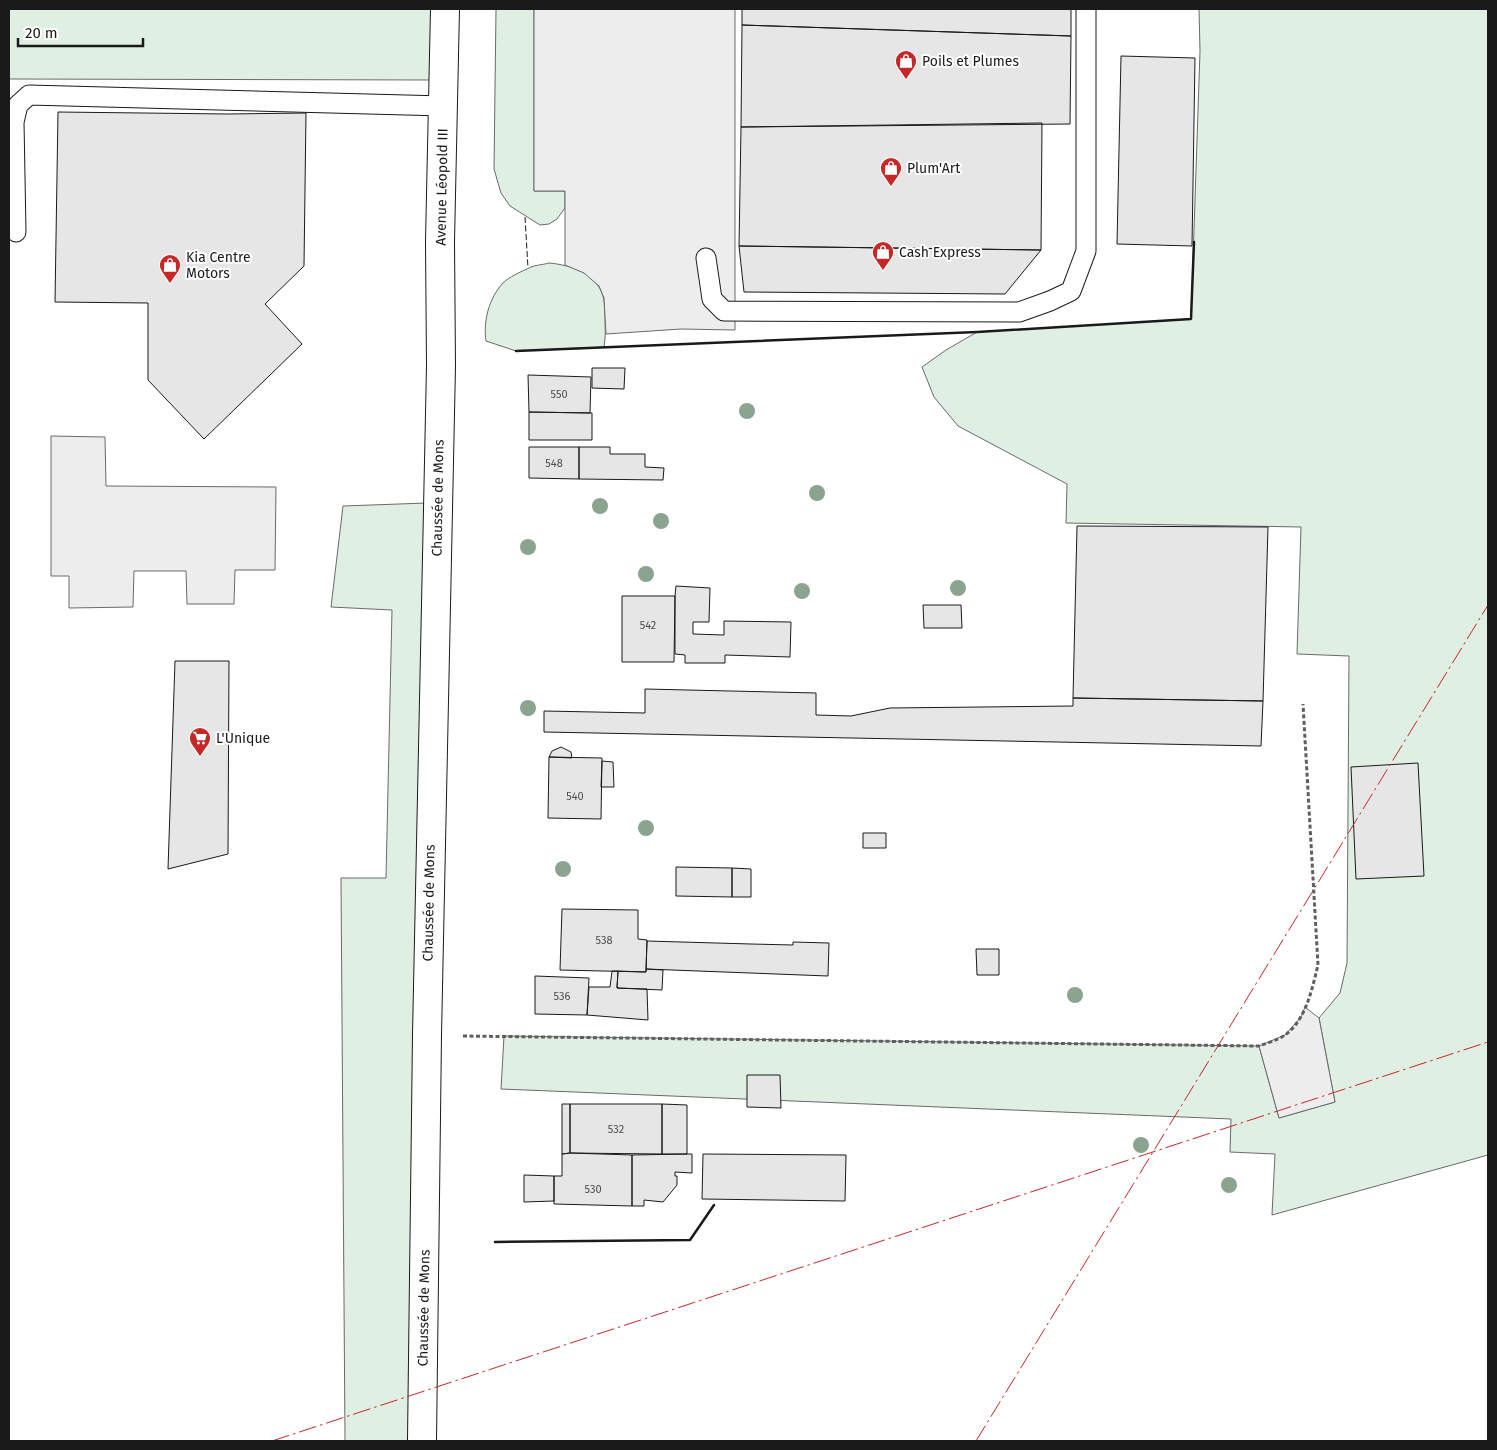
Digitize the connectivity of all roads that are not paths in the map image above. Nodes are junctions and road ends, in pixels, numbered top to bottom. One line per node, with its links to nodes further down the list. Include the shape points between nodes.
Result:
1 (445, 9): 3 (main road, Avenue Léopold III)
2 (1086, 9): 5 (lane, via 1086,252 1071,291 1019,312 724,311 712,299)
3 (444, 106): 4 (lane, via 28,95 18,105 14,122); 6 (main road, Avenue Léopold III)
4 (16, 232)
5 (706, 258)
6 (441, 366): 7 (main road, Chaussée de Mons)
7 (422, 1441)

